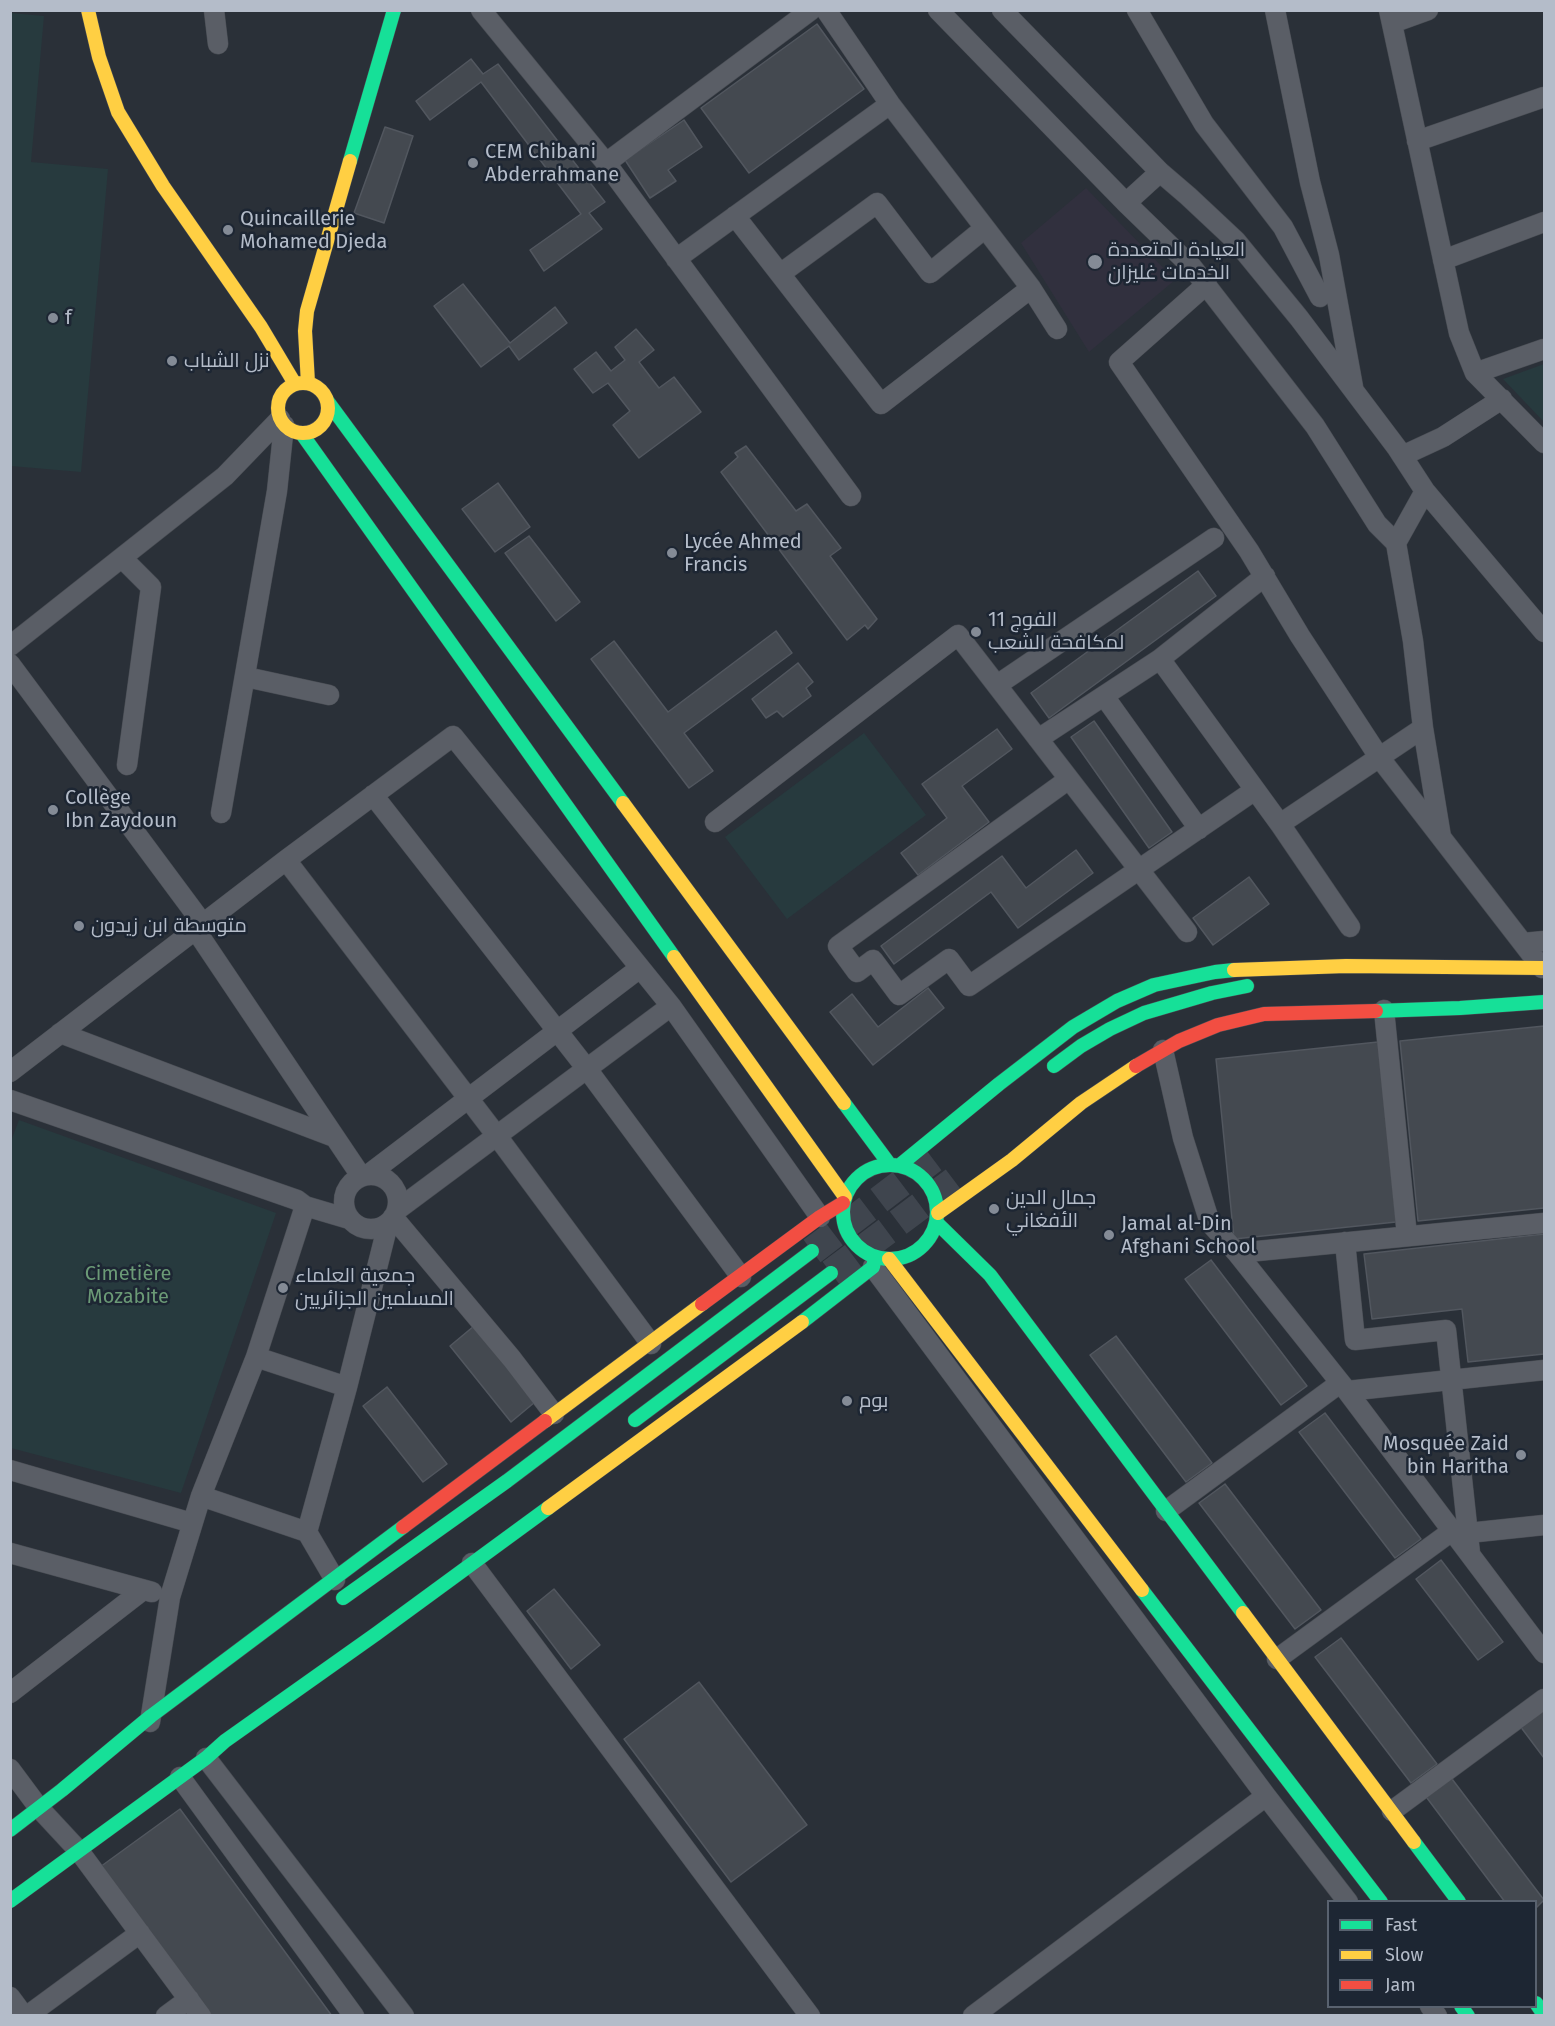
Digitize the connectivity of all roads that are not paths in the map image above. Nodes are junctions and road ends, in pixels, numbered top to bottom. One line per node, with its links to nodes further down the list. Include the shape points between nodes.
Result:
1 (88, 10): 34 (main road, via 99,57 123,122 162,186)
2 (214, 10): 13 (street)
3 (394, 10): 34 (main road, via 307,311)
4 (481, 10): 17 (street)
5 (811, 10): 17 (street)
6 (826, 10): 15 (street)
7 (938, 10): 19 (street)
8 (1002, 10): 18 (street)
9 (1137, 10): 29 (street, via 1204,124 1283,227)
10 (1275, 10): 23 (street)
11 (1428, 10): 12 (street)
12 (1390, 17): 16 (street)
13 (218, 44)
14 (1545, 97): 16 (street)
15 (890, 104): 20 (street); 22 (street)
16 (1417, 141): 25 (street)
17 (606, 163): 24 (street)
18 (1160, 172): 19 (street); 30 (street, via 1236,241)
19 (1126, 203): 27 (street)
20 (735, 216): 24 (street); 26 (street)
21 (1545, 222): 25 (street)
22 (985, 228): 26 (street, via 930,273 877,203); 28 (street)
23 (1329, 255): 29 (street); 35 (street)
24 (676, 259): 42 (street)
25 (1443, 260): 33 (street, via 1459,333)
26 (780, 274): 28 (street, via 881,404)
27 (1207, 284): 44 (street, via 1315,426 1377,524); 46 (street, via 1119,362)
28 (1030, 288): 31 (street)
29 (1320, 297): 30 (street)
30 (1299, 318): 35 (street)
31 (1057, 329)
32 (1545, 349): 33 (street)
33 (1475, 373): 36 (street)
34 (301, 384): 37 (main road, via 321,390); 38 (main road, via 280,398 278,412)
35 (1354, 392): 40 (street)
36 (1502, 399): 39 (street); 40 (street, via 1443,437)
37 (328, 402): 38 (main road, via 323,424 310,433); 92 (main road)
38 (289, 426): 45 (street); 51 (street); 94 (main road)
39 (1545, 443)
40 (1402, 456): 41 (street)
41 (1425, 491): 44 (street); 47 (street)
42 (851, 496)
43 (1214, 538): 52 (street)
44 (1396, 543): 55 (street)
45 (122, 558): 48 (street); 58 (street, via 152,587)
46 (1265, 576): 49 (street); 57 (street)
47 (1545, 632)
48 (10, 646)
49 (1160, 659): 54 (street); 60 (street)
50 (10, 664): 69 (street)
51 (246, 677): 53 (street); 62 (street)
52 (997, 685): 56 (street); 63 (street, via 958,635)
53 (329, 695)
54 (1104, 696): 56 (street); 65 (street)
55 (1423, 728): 57 (street); 66 (street)
56 (1038, 739): 59 (street)
57 (1379, 757): 64 (street); 66 (street)
58 (127, 765)
59 (1069, 779): 68 (street); 68 (street, via 838,946 857,972 873,960 899,995 950,959 969,986)
60 (1255, 790): 64 (street); 65 (street)
61 (373, 795): 67 (street); 75 (street, via 453,736); 81 (street)
62 (221, 813)
63 (715, 822)
64 (1280, 824): 70 (street)
65 (1199, 829): 68 (street)
66 (1441, 837): 73 (street)
67 (286, 860): 69 (street); 88 (street)
68 (1140, 870): 71 (street)
69 (199, 926): 82 (street); 91 (street)
70 (1350, 927)
71 (1187, 932)
72 (1545, 941): 73 (street)
73 (1523, 944): 76 (street)
74 (1346, 966): 76 (main road); 87 (main road, via 1212,993 1144,1013 1081,1046); 92 (main road, via 1215,972 1154,986 1117,1001 1073,1027)
75 (640, 968): 78 (street); 81 (street)
76 (1543, 968)
77 (1545, 1002): 79 (main road)
78 (671, 1006): 85 (street); 97 (street)
79 (1384, 1010): 80 (main road); 101 (street)
80 (1264, 1014): 83 (main road, via 1232,1013 1205,1019); 84 (main road, via 1218,1025)
81 (556, 1032): 85 (street); 88 (street)
82 (60, 1033): 86 (street); 91 (street)
83 (1140, 1047)
84 (1163, 1050): 98 (main road, via 1081,1103); 104 (street, via 1183,1138 1210,1223)
85 (587, 1070): 90 (street); 107 (street)
86 (10, 1072)
87 (1044, 1074)
88 (468, 1099): 90 (street); 93 (street)
89 (10, 1100): 95 (street, via 297,1200)
90 (497, 1136): 96 (street); 108 (street)
91 (334, 1137): 93 (street)
92 (895, 1165): 94 (main road, via 870,1168 848,1188); 98 (main road, via 912,1170 931,1188)
93 (365, 1175): 96 (street, via 378,1175 397,1192); 99 (street, via 348,1186 344,1194)
94 (844, 1200): 97 (main road); 105 (main road, via 842,1216 849,1236)
95 (304, 1206): 99 (street); 109 (street)
96 (393, 1217): 99 (street, via 380,1228 363,1228); 112 (street); 114 (street)
97 (820, 1217): 107 (main road)
98 (937, 1218): 105 (main road, via 926,1242 914,1253); 118 (main road, via 990,1275)
99 (349, 1219)
100 (1545, 1223): 101 (street)
101 (1407, 1236): 102 (street)
102 (1345, 1242): 104 (street); 111 (street, via 1355,1340 1446,1330)
103 (812, 1251): 128 (main road, via 507,1481)
104 (1237, 1253): 113 (street)
105 (879, 1261): 124 (main road, via 847,1289); 141 (street); 147 (main road)
106 (831, 1273): 115 (main road)
107 (741, 1277): 108 (main road)
108 (651, 1344): 114 (main road)
109 (256, 1357): 112 (street); 117 (street)
110 (1545, 1370): 111 (street)
111 (1452, 1380): 113 (street); 122 (street)
112 (347, 1387): 121 (street)
113 (1343, 1387): 118 (street); 122 (street)
114 (554, 1414): 125 (main road)
115 (628, 1425)
116 (10, 1470): 119 (street)
117 (201, 1496): 119 (street); 121 (street)
118 (1166, 1511): 131 (main road)
119 (192, 1523): 127 (street)
120 (1545, 1525): 122 (street)
121 (307, 1532): 125 (street)
122 (1460, 1532): 130 (street, via 1470,1555); 131 (street)
123 (10, 1553): 126 (street)
124 (472, 1563): 136 (main road); 158 (street)
125 (334, 1580): 134 (main road)
126 (143, 1590): 127 (street); 132 (street)
127 (170, 1597): 134 (street)
128 (332, 1605)
129 (372, 1619): 136 (main road)
130 (1545, 1653)
131 (1277, 1659): 143 (main road)
132 (10, 1693)
133 (1545, 1699): 143 (street)
134 (159, 1720): 135 (street); 140 (main road)
135 (147, 1737): 140 (main road)
136 (225, 1741): 137 (main road)
137 (206, 1758): 139 (main road); 157 (street)
138 (10, 1769): 142 (street)
139 (180, 1777): 145 (main road); 156 (street)
140 (62, 1790): 142 (main road)
141 (1266, 1796): 146 (street); 159 (street)
142 (39, 1808): 144 (main road); 145 (street)
143 (1392, 1811): 148 (main road)
144 (10, 1830)
145 (79, 1851): 149 (main road); 150 (street)
146 (1346, 1900)
147 (1379, 1900)
148 (1458, 1900)
149 (10, 1901)
150 (140, 1933): 152 (street); 153 (street)
151 (10, 1997): 153 (street)
152 (189, 1999): 154 (street); 155 (street)
153 (26, 2016)
154 (166, 2016)
155 (201, 2016)
156 (354, 2016)
157 (404, 2016)
158 (810, 2016)
159 (973, 2016)

